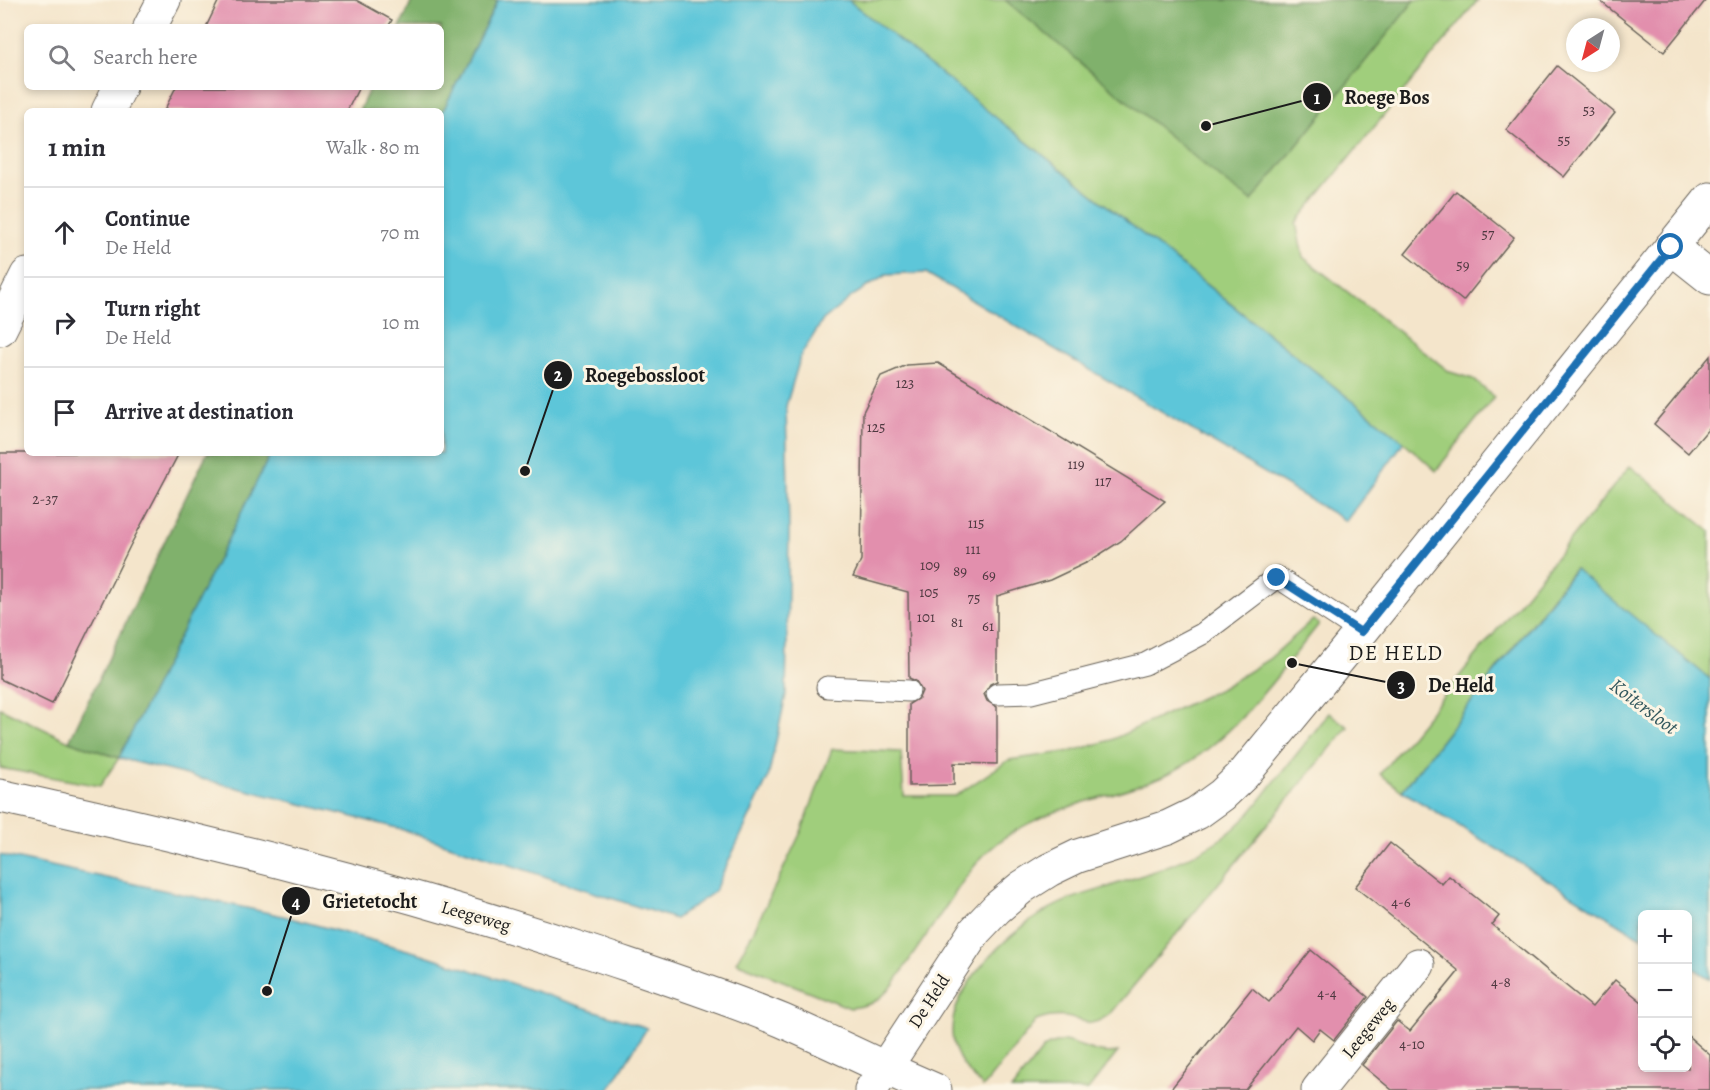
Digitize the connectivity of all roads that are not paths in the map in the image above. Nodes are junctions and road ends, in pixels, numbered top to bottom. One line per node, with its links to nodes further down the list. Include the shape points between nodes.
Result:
1 (164, 0): 2 (main road)
2 (152, 24)
3 (118, 90): 4 (main road)
4 (110, 108)
5 (1710, 199): 6 (main road, De Held)
6 (1671, 247): 7 (main road); 10 (main road, De Held)
7 (1710, 278)
8 (24, 281): 9 (main road)
9 (0, 329)
10 (1361, 632): 13 (lane, via 1277,578 1202,634 1145,664 1031,693); 16 (main road, De Held, via 1244,774 1222,795 1168,827 1078,856 1049,870 997,908 975,931)
11 (826, 687): 12 (lane)
12 (909, 691)
13 (997, 694)
14 (0, 796): 16 (main road, Leegeweg, via 349,879 504,923 783,1021)
15 (1418, 966): 18 (main road, Leegeweg)
16 (878, 1079): 17 (main road, Leegeweg)
17 (935, 1090)
18 (1318, 1090)

